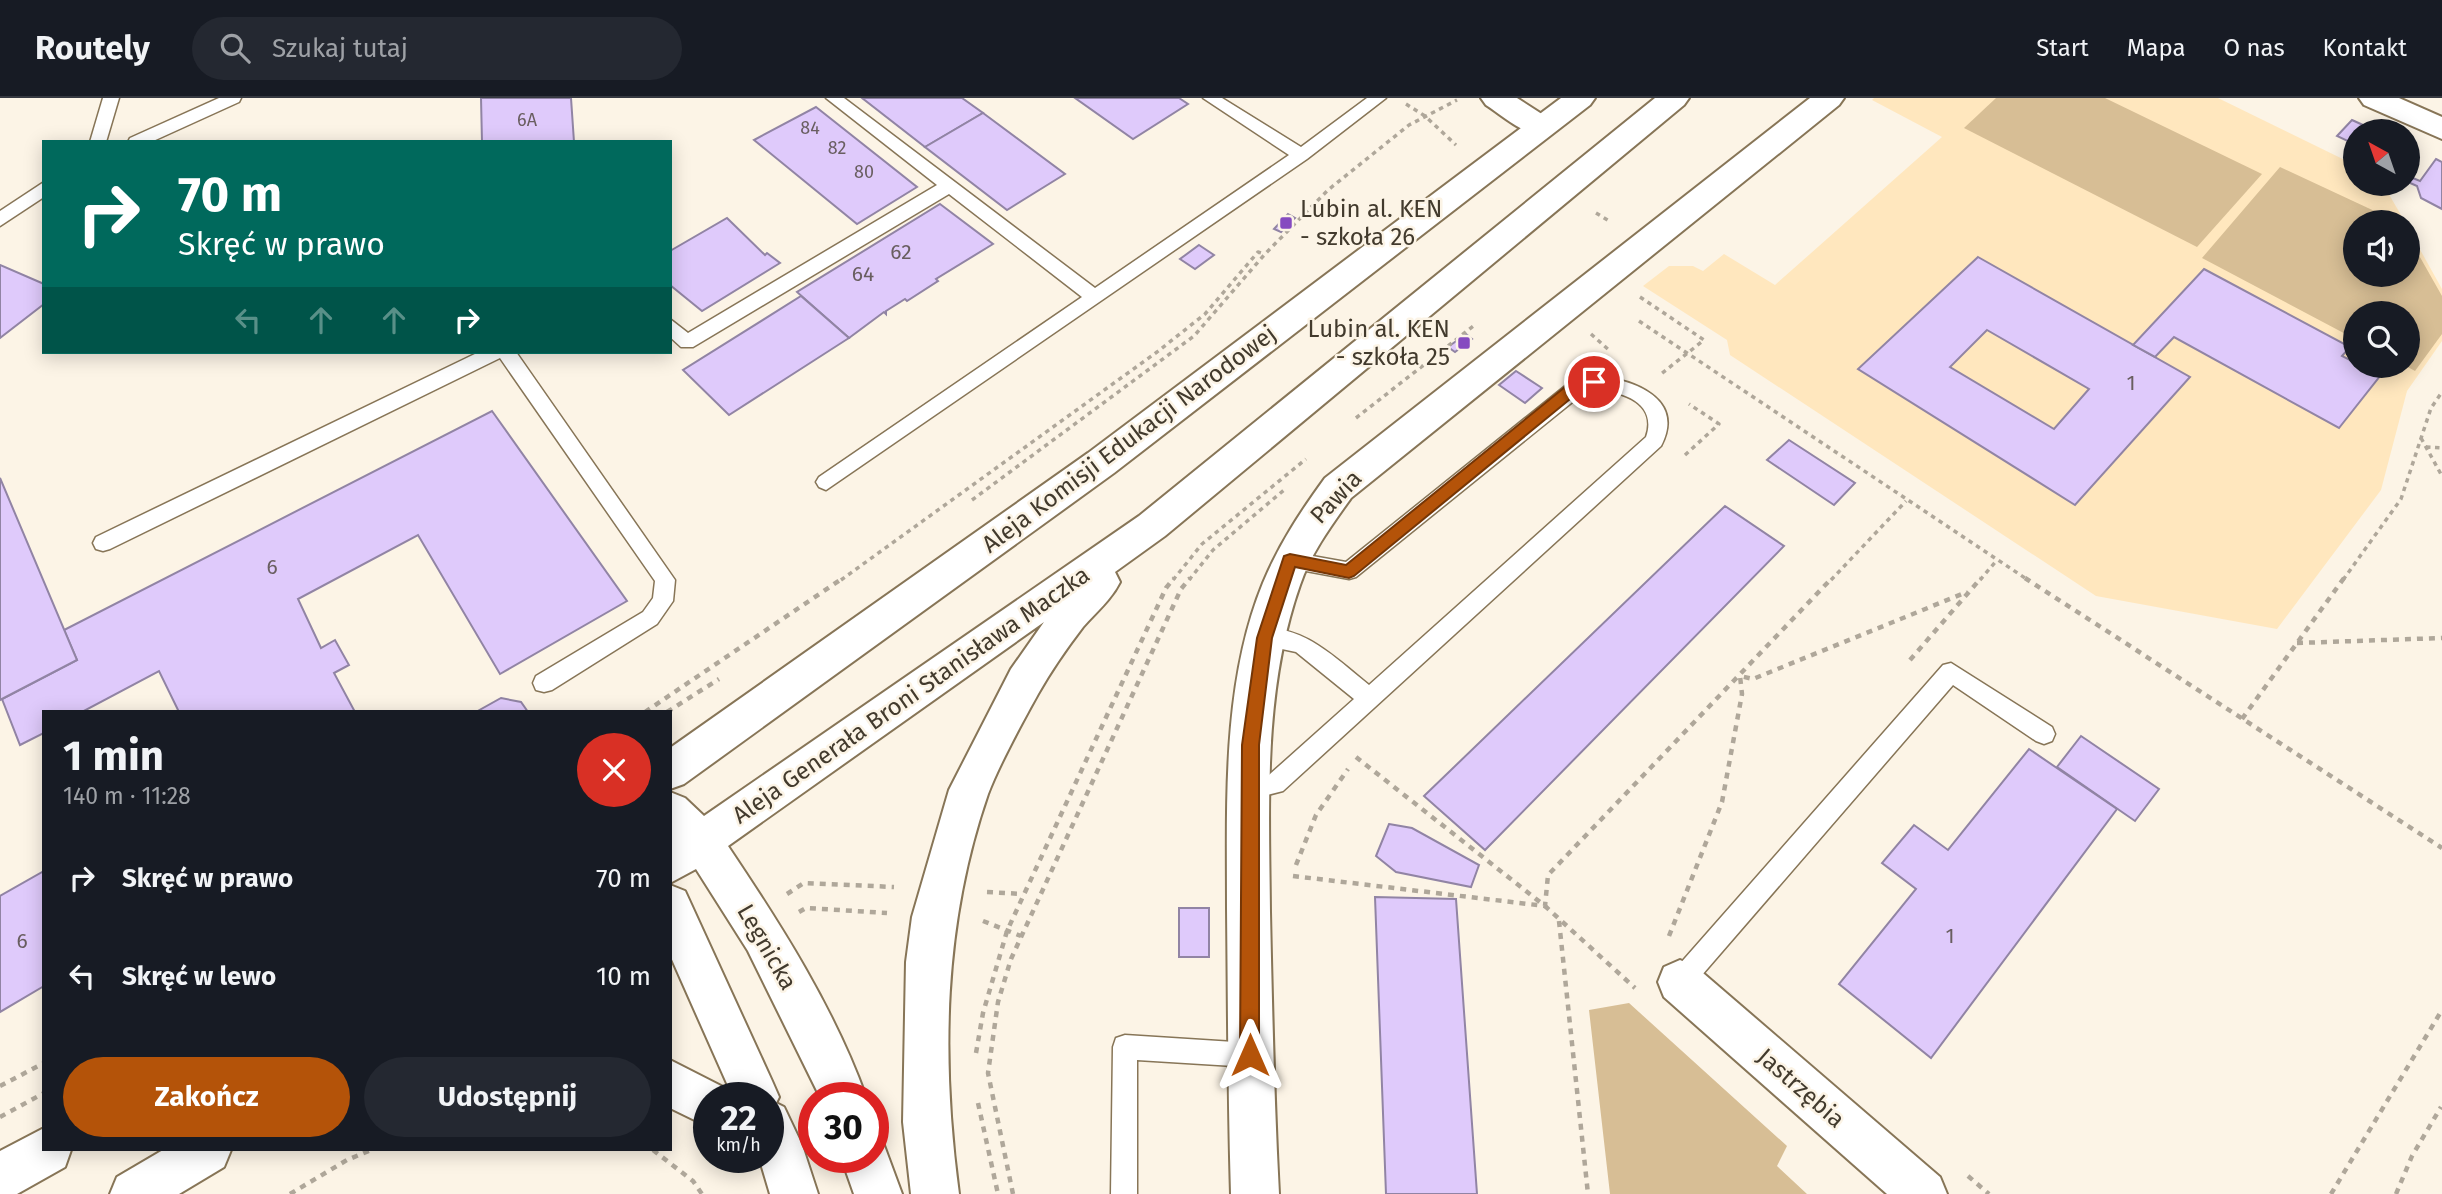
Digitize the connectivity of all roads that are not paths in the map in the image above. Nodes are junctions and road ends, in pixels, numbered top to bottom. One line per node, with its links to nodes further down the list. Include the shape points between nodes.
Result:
1 (111, 98): 13 (lane)
2 (233, 98): 14 (lane)
3 (834, 98): 16 (lane)
4 (1212, 98): 15 (lane)
5 (1378, 98): 15 (lane)
6 (1496, 98): 11 (main road)
7 (1580, 98): 11 (main road, Aleja Komisji Edukacji Narodowej)
8 (1674, 98): 24 (main road)
9 (1829, 98): 26 (main road, Pawia, via 1338,488 1307,528)
10 (2374, 98): 12 (main road)
11 (1541, 127): 31 (main road, Aleja Komisji Edukacji Narodowej, via 1101,463)
12 (2442, 130)
13 (99, 140)
14 (140, 140)
15 (1301, 155): 19 (lane)
16 (949, 186): 19 (lane); 20 (lane, via 687,342)
17 (42, 189): 18 (lane)
18 (0, 220)
19 (1094, 296): 23 (lane)
20 (672, 328)
21 (491, 354): 25 (lane)
22 (507, 354): 28 (lane, via 665,580 663,601 650,618)
23 (826, 482)
24 (1152, 526): 34 (main road, Aleja Generała Broni Stanisława Maczka); 51 (main road, via 1069,617 1025,681 969,790 938,903 928,962 926,1122)
25 (103, 543)
26 (1290, 560): 27 (main road, Pawia); 29 (lane, via 1349,571 1581,384 1618,384 1653,407 1659,432 1654,441)
27 (1265, 638): 29 (lane, via 1301,644); 32 (main road, Pawia)
28 (544, 683)
29 (1369, 698): 32 (lane, via 1275,784)
30 (2044, 734): 36 (lane, via 1951,672)
31 (672, 770)
32 (1248, 790): 37 (main road, Pawia)
33 (672, 816): 34 (main road, Legnicka)
34 (686, 852): 39 (main road, Legnicka, via 757,927)
35 (672, 909): 38 (main road)
36 (1662, 973): 54 (main road, Jastrzębia)
37 (1250, 1055): 52 (lane, via 1125,1047); 53 (main road, Pawia)
38 (749, 1082)
39 (837, 1082)
40 (672, 1084): 41 (main road)
41 (693, 1095)
42 (46, 1151): 47 (main road)
43 (205, 1151): 48 (main road)
44 (230, 1151): 48 (main road)
45 (784, 1168): 49 (main road)
46 (870, 1173): 50 (main road)
47 (0, 1177)
48 (144, 1188)
49 (794, 1194)
50 (878, 1194)
51 (935, 1194)
52 (1124, 1194)
53 (1255, 1194)
54 (1923, 1194)

